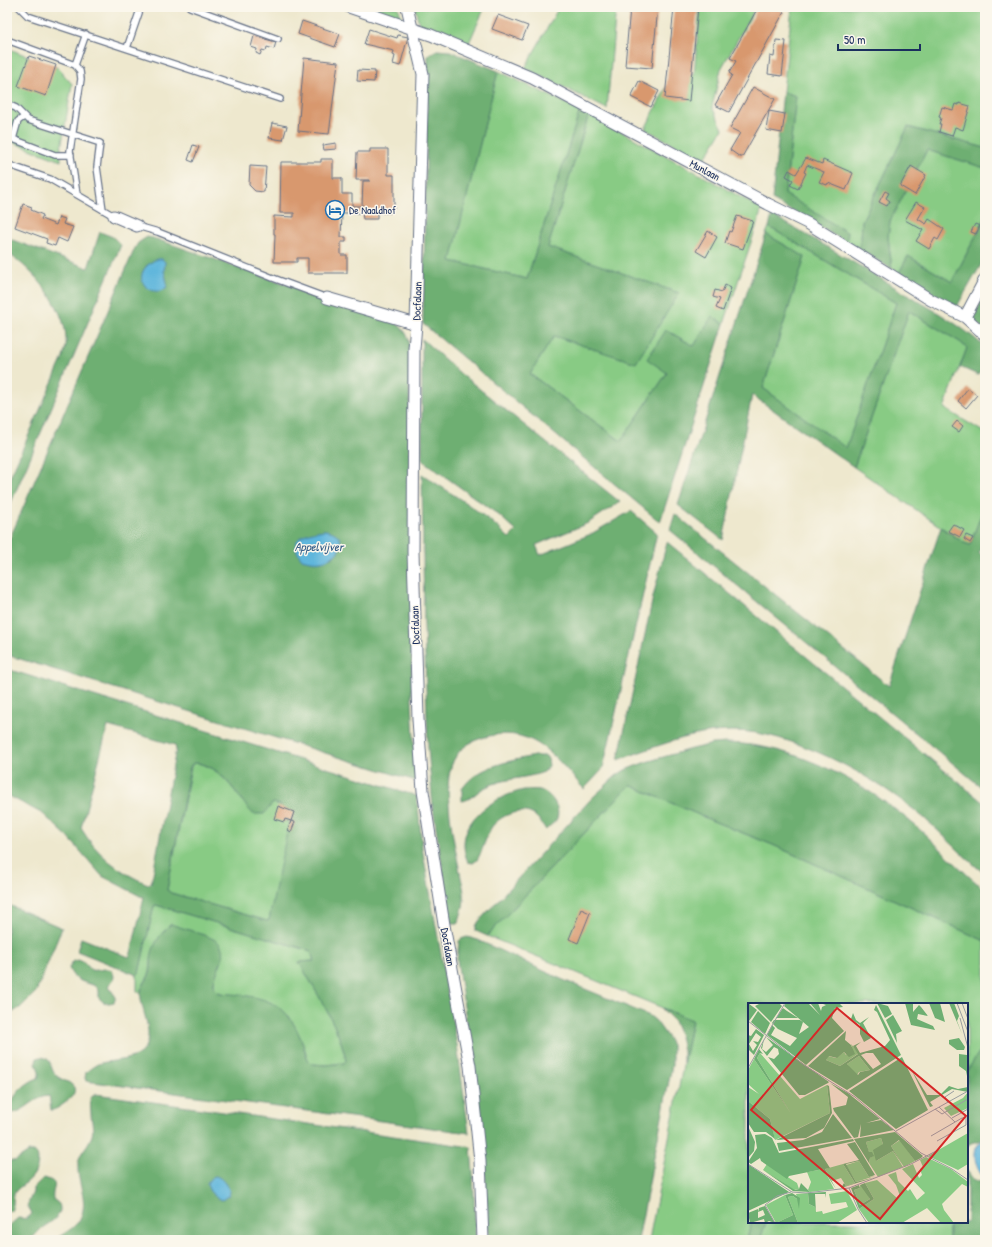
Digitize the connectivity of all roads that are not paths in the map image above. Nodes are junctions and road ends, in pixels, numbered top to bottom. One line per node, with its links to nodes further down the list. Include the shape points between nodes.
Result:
1 (19, 7): 7 (lane, via 28,16)
2 (141, 7): 10 (lane)
3 (190, 7): 8 (lane)
4 (349, 7): 6 (street, Munlaan)
5 (407, 7): 6 (street, Docfalaan)
6 (412, 28): 24 (street, Munlaan, via 532,78 809,224 932,300); 25 (street, Docfalaan, via 422,74)
7 (86, 34): 10 (lane); 11 (lane)
8 (278, 39)
9 (7, 40): 11 (lane)
10 (128, 48): 12 (lane)
11 (75, 65): 15 (lane, via 80,71 81,79)
12 (280, 99)
13 (7, 104): 14 (lane, via 16,108)
14 (24, 117): 15 (lane); 16 (lane, via 18,121 13,139 55,155)
15 (73, 134): 16 (lane); 19 (lane, via 100,143 96,167)
16 (71, 155): 18 (lane)
17 (8, 165): 18 (lane, via 50,179)
18 (77, 194): 19 (lane)
19 (103, 210): 20 (lane)
20 (114, 216): 21 (street)
21 (137, 226): 23 (lane)
22 (985, 279): 24 (street)
23 (327, 298): 25 (street)
24 (965, 317): 26 (street, Munlaan)
25 (416, 324): 27 (street, Docfalaan, via 413,552 423,791 445,932 470,1066 480,1161)
26 (985, 335)
27 (483, 1240)

